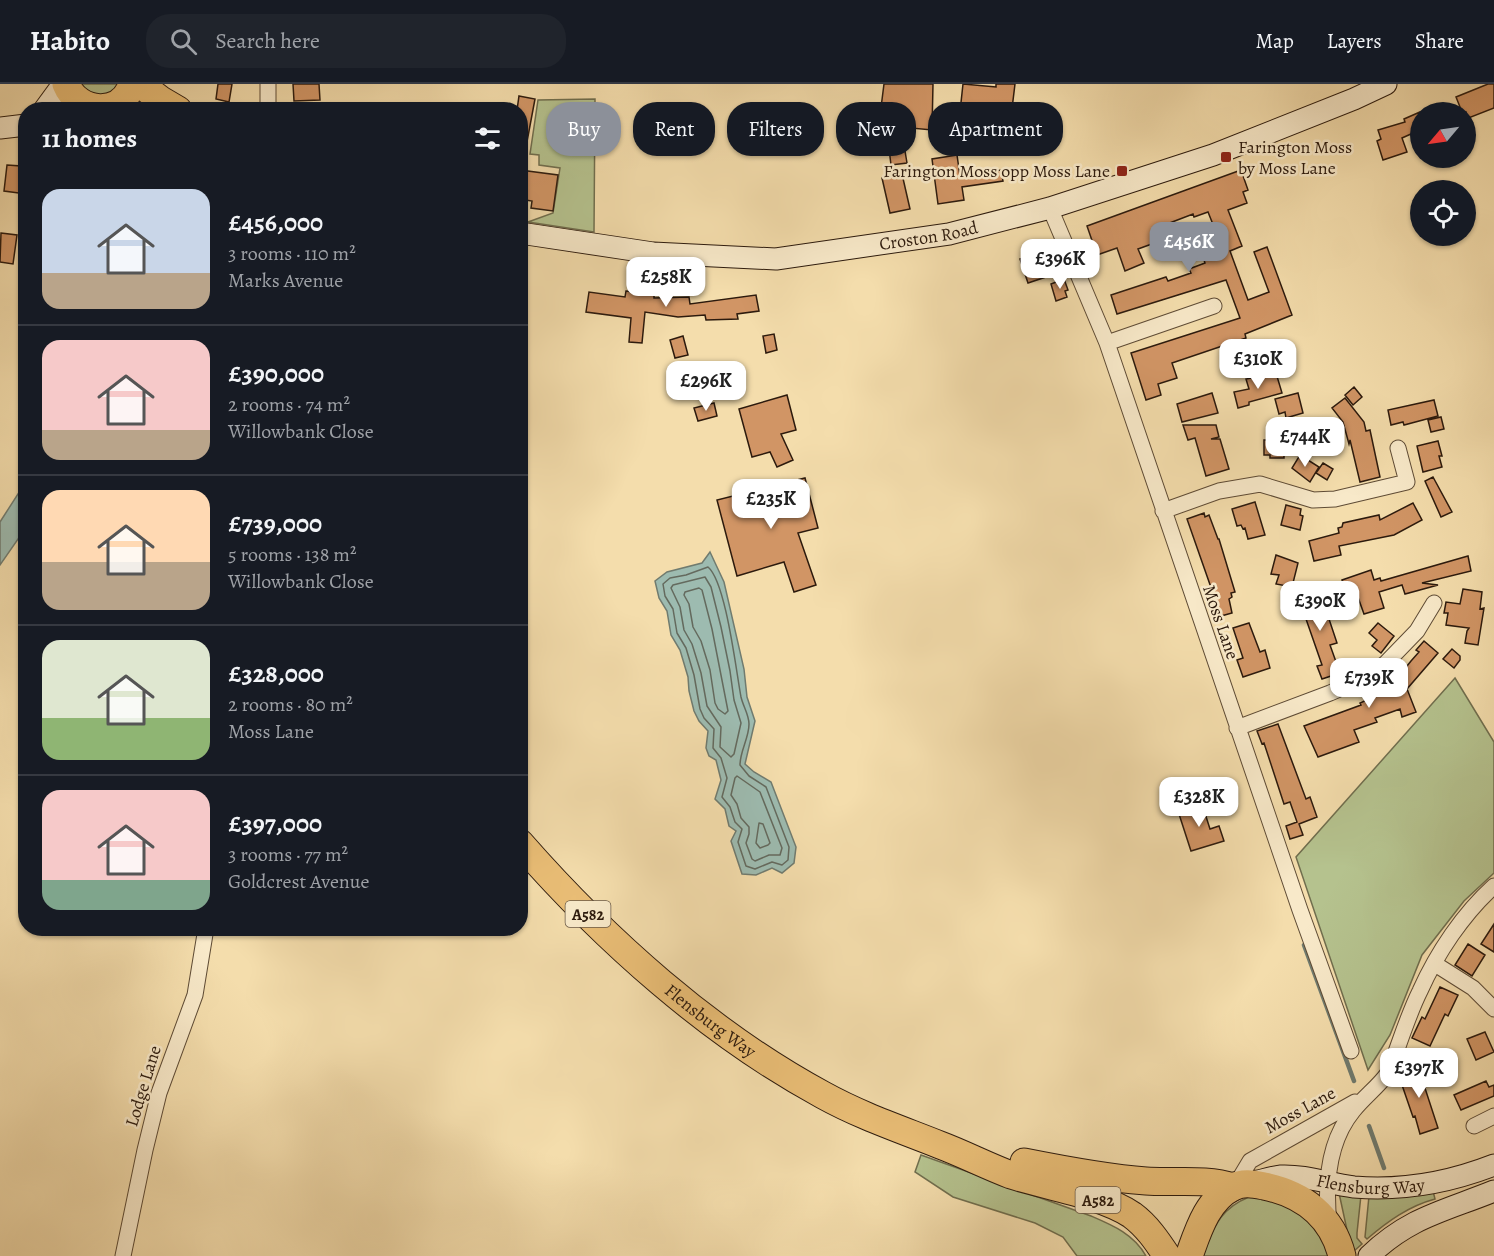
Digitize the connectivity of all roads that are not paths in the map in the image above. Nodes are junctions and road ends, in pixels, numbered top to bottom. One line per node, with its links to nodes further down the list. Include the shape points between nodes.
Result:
1 (64, 84): 6 (street); 7 (highway, via 75,99)
2 (132, 84): 8 (highway, via 125,97)
3 (140, 84): 9 (highway)
4 (268, 84): 10 (street)
5 (1386, 84): 13 (street, Croston Road, via 1212,155)
6 (50, 102)
7 (83, 102)
8 (115, 102)
9 (164, 102)
10 (268, 102)
11 (18, 126): 12 (street)
12 (0, 128)
13 (1050, 208): 14 (street, Croston Road, via 949,234 776,259 653,253); 16 (street, Moss Lane)
14 (528, 234)
15 (1214, 306): 16 (street)
16 (1107, 343): 18 (street, Moss Lane)
17 (1398, 448): 18 (street, via 1407,482 1335,499 1313,500 1260,484 1219,491)
18 (1162, 511): 20 (street, Moss Lane)
19 (1434, 603): 20 (street, via 1417,631 1369,676)
20 (1237, 728): 26 (street, Moss Lane)
21 (528, 852): 30 (highway, Flensburg Way / A582, via 660,981 748,1050 841,1104)
22 (1494, 886): 24 (street, via 1469,913)
23 (205, 936): 36 (street, Lodge Lane, via 195,995 159,1093)
24 (1435, 964): 25 (street, via 1473,988); 27 (street, via 1388,1072)
25 (1494, 1009)
26 (1351, 1051)
27 (1366, 1096): 32 (street, Moss Lane, via 1340,1131); 33 (street, Moss Lane, via 1257,1156 1250,1161)
28 (1494, 1116): 29 (street)
29 (1474, 1126)
30 (938, 1144): 33 (highway, Flensburg Way / A582, via 1104,1176); 37 (highway, Flensburg Way / A582, via 1010,1174 1125,1211 1146,1227)
31 (1494, 1165): 32 (street, Flensburg Way, via 1450,1180 1401,1188)
32 (1327, 1182): 33 (street, Flensburg Way, via 1278,1176); 35 (street, Moss Lane)
33 (1238, 1185): 35 (highway, A582, via 1277,1189 1302,1199); 38 (highway, via 1210,1208)
34 (1494, 1191): 40 (street, Flensburg Way, via 1413,1222)
35 (1329, 1226): 39 (highway, A582)
36 (123, 1256)
37 (1167, 1256)
38 (1189, 1256)
39 (1342, 1256)
40 (1369, 1256)

